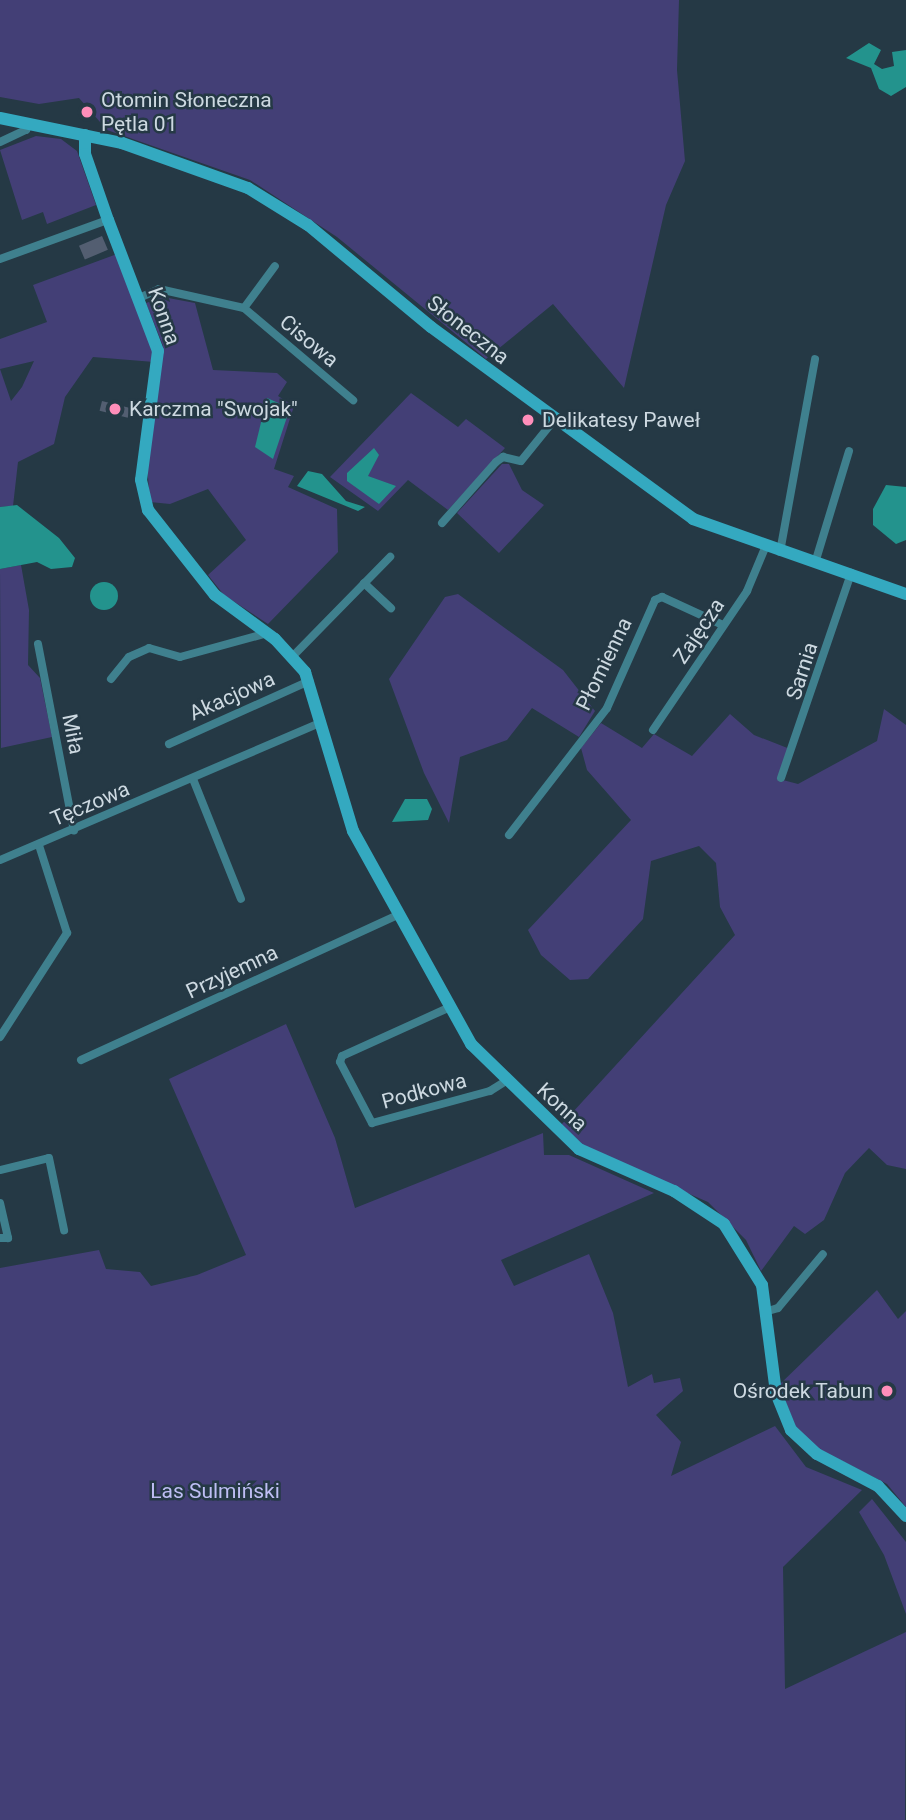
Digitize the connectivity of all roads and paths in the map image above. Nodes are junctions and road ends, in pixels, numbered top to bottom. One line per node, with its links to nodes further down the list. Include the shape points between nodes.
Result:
1 (0, 118): 2 (street, Słoneczna)
2 (28, 123): 3 (street, Słoneczna); 4 (street, via 26,130)
3 (85, 135): 5 (street, Konna, via 85,154); 12 (street, Słoneczna, via 208,172 287,210)
4 (0, 142)
5 (107, 220): 6 (street); 8 (street, Konna)
6 (0, 259)
7 (275, 266): 9 (street)
8 (139, 298): 9 (street, Cisowa, via 159,289); 24 (street, Konna, via 159,362 142,461 144,504 204,584)
9 (243, 308): 11 (street, Cisowa)
10 (815, 359): 16 (street)
11 (353, 400)
12 (555, 419): 14 (street, via 521,461 503,457 496,462); 15 (street, Słoneczna, via 693,519)
13 (849, 451): 18 (street)
14 (442, 523)
15 (765, 548): 16 (street, Słoneczna); 23 (street, Zajęcza)
16 (780, 552): 18 (street, Słoneczna)
17 (390, 556): 20 (street)
18 (815, 563): 19 (street, Słoneczna)
19 (850, 573): 21 (street, Słoneczna); 32 (street, Sarnia)
20 (364, 583): 22 (street); 26 (street)
21 (906, 594)
22 (391, 608)
23 (723, 625): 30 (street, Zajęcza); 35 (street, Płomienna, via 662,597 655,600 607,708)
24 (268, 633): 26 (street, Konna); 27 (street, via 180,657 149,648 129,657)
25 (38, 644): 34 (street, Miła)
26 (293, 656): 28 (street, Konna)
27 (111, 679)
28 (309, 681): 29 (street, Konna); 31 (street, Akacjowa)
29 (323, 722): 33 (street, Tęczowa); 39 (street, Konna, via 353,831)
30 (653, 730)
31 (169, 744)
32 (782, 778)
33 (193, 779): 34 (street, Tęczowa); 38 (street)
34 (74, 831): 36 (street, Tęczowa)
35 (509, 835)
36 (39, 845): 37 (street, Tęczowa); 41 (street, via 66,933)
37 (0, 860)
38 (241, 899)
39 (397, 915): 40 (street, Konna); 42 (street, Przyjemna)
40 (448, 1008): 43 (street, Konna); 43 (street, Podkowa, via 342,1056 340,1062 372,1123 490,1091)
41 (0, 1037)
42 (81, 1060)
43 (506, 1081): 49 (street, Konna, via 579,1149 674,1191 715,1216 747,1254)
44 (0, 1170): 46 (street, via 49,1158)
45 (0, 1203): 47 (street, via 8,1238)
46 (64, 1230)
47 (0, 1238)
48 (823, 1254): 49 (street, via 778,1308)
49 (768, 1311): 50 (street, Konna, via 776,1393 791,1430 817,1454 878,1486)
50 (906, 1516)

